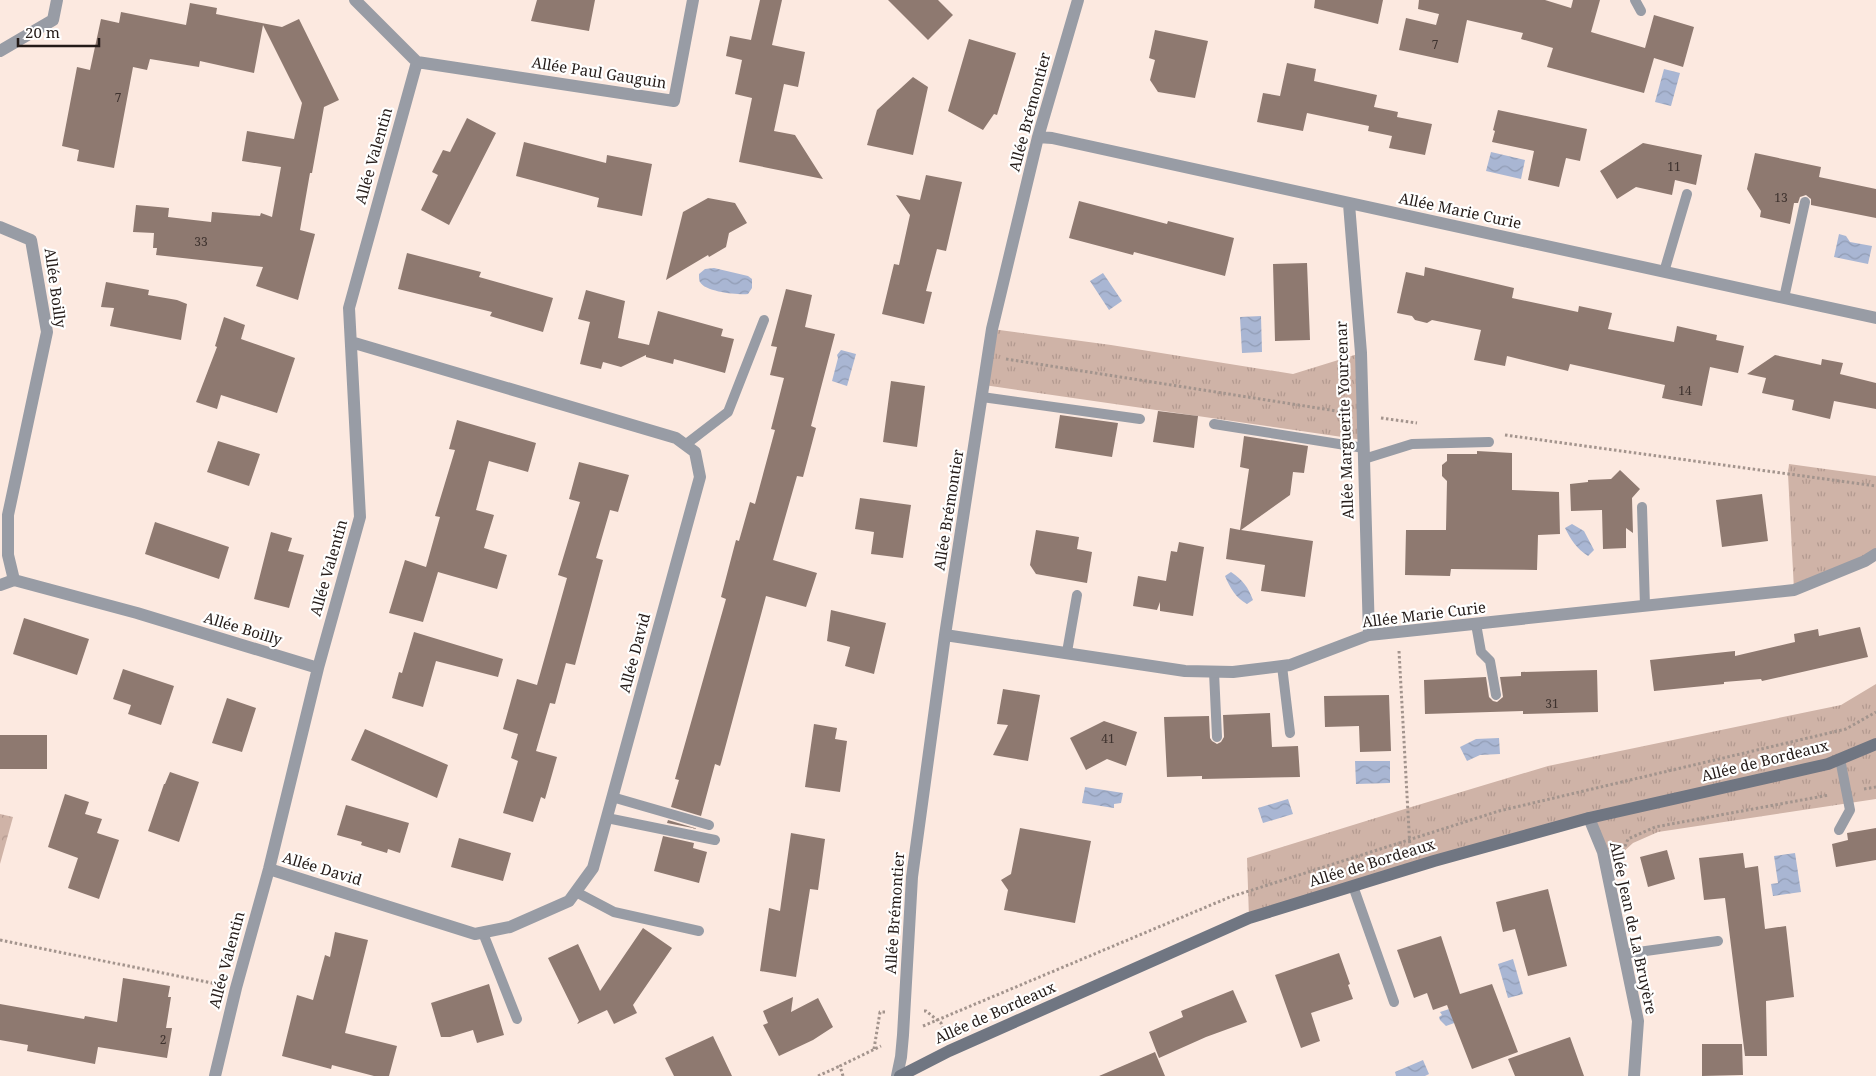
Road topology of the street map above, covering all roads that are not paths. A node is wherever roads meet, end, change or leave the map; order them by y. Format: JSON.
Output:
{"nodes":[{"id":1,"x":57,"y":0,"type":"edge"},
{"id":2,"x":355,"y":0,"type":"edge"},
{"id":3,"x":693,"y":0,"type":"edge"},
{"id":4,"x":1078,"y":0,"type":"edge"},
{"id":5,"x":1635,"y":0,"type":"edge"},
{"id":6,"x":1641,"y":11,"type":"dead end"},
{"id":7,"x":0,"y":51,"type":"edge"},
{"id":8,"x":417,"y":62,"type":"junction"},
{"id":9,"x":1038,"y":137,"type":"junction"},
{"id":10,"x":1686,"y":194,"type":"dead end"},
{"id":11,"x":1805,"y":202,"type":"dead end"},
{"id":12,"x":1349,"y":204,"type":"junction"},
{"id":13,"x":0,"y":226,"type":"edge"},
{"id":14,"x":1664,"y":272,"type":"junction"},
{"id":15,"x":1784,"y":298,"type":"junction"},
{"id":16,"x":1876,"y":318,"type":"edge"},
{"id":17,"x":764,"y":320,"type":"dead end"},
{"id":18,"x":351,"y":342,"type":"junction"},
{"id":19,"x":982,"y":397,"type":"junction"},
{"id":20,"x":1140,"y":419,"type":"dead end"},
{"id":21,"x":1214,"y":424,"type":"dead end"},
{"id":22,"x":1489,"y":442,"type":"dead end"},
{"id":23,"x":685,"y":445,"type":"junction"},
{"id":24,"x":1364,"y":454,"type":"junction"},
{"id":25,"x":1642,"y":507,"type":"dead end"},
{"id":26,"x":1876,"y":554,"type":"edge"},
{"id":27,"x":14,"y":580,"type":"junction"},
{"id":28,"x":0,"y":585,"type":"edge"},
{"id":29,"x":1077,"y":595,"type":"dead end"},
{"id":30,"x":1644,"y":606,"type":"junction"},
{"id":31,"x":1476,"y":624,"type":"junction"},
{"id":32,"x":946,"y":635,"type":"junction"},
{"id":33,"x":1369,"y":635,"type":"junction"},
{"id":34,"x":1067,"y":652,"type":"junction"},
{"id":35,"x":1282,"y":666,"type":"junction"},
{"id":36,"x":318,"y":668,"type":"junction"},
{"id":37,"x":1214,"y":672,"type":"junction"},
{"id":38,"x":1496,"y":695,"type":"dead end"},
{"id":39,"x":1290,"y":733,"type":"dead end"},
{"id":40,"x":1216,"y":737,"type":"dead end"},
{"id":41,"x":1876,"y":744,"type":"edge"},
{"id":42,"x":1840,"y":759,"type":"junction"},
{"id":43,"x":612,"y":797,"type":"junction"},
{"id":44,"x":606,"y":818,"type":"junction"},
{"id":45,"x":1589,"y":818,"type":"junction"},
{"id":46,"x":709,"y":825,"type":"dead end"},
{"id":47,"x":1839,"y":830,"type":"dead end"},
{"id":48,"x":715,"y":840,"type":"dead end"},
{"id":49,"x":269,"y":869,"type":"junction"},
{"id":50,"x":1353,"y":886,"type":"junction"},
{"id":51,"x":576,"y":892,"type":"junction"},
{"id":52,"x":699,"y":932,"type":"dead end"},
{"id":53,"x":483,"y":933,"type":"junction"},
{"id":54,"x":1718,"y":941,"type":"dead end"},
{"id":55,"x":1624,"y":954,"type":"junction"},
{"id":56,"x":1394,"y":1002,"type":"dead end"},
{"id":57,"x":518,"y":1019,"type":"dead end"},
{"id":58,"x":215,"y":1076,"type":"edge"},
{"id":59,"x":898,"y":1076,"type":"edge"},
{"id":60,"x":1634,"y":1076,"type":"edge"}],
"edges":[{"from":1,"to":7,"type":"street"},
{"from":2,"to":8,"type":"street"},
{"from":3,"to":8,"type":"street","name":"Allée Paul Gauguin"},
{"from":4,"to":9,"type":"street","name":"Allée Brémontier"},
{"from":5,"to":6,"type":"lane"},
{"from":8,"to":18,"type":"street","name":"Allée Valentin"},
{"from":9,"to":12,"type":"street","name":"Allée Marie Curie"},
{"from":9,"to":19,"type":"street","name":"Allée Brémontier"},
{"from":10,"to":14,"type":"lane"},
{"from":11,"to":15,"type":"lane"},
{"from":12,"to":14,"type":"street","name":"Allée Marie Curie"},
{"from":12,"to":24,"type":"street","name":"Allée Marguerite Yourcenar"},
{"from":13,"to":27,"type":"street","name":"Allée Boilly"},
{"from":14,"to":15,"type":"street","name":"Allée Marie Curie"},
{"from":15,"to":16,"type":"street","name":"Allée Marie Curie"},
{"from":17,"to":23,"type":"lane"},
{"from":18,"to":23,"type":"street"},
{"from":18,"to":36,"type":"street","name":"Allée Valentin"},
{"from":19,"to":20,"type":"lane"},
{"from":19,"to":32,"type":"street","name":"Allée Brémontier"},
{"from":21,"to":24,"type":"lane"},
{"from":22,"to":24,"type":"lane"},
{"from":23,"to":43,"type":"street","name":"Allée David"},
{"from":24,"to":33,"type":"street","name":"Allée Marguerite Yourcenar"},
{"from":25,"to":30,"type":"lane"},
{"from":26,"to":30,"type":"street","name":"Allée Marie Curie"},
{"from":27,"to":28,"type":"street"},
{"from":27,"to":36,"type":"street","name":"Allée Boilly"},
{"from":29,"to":34,"type":"lane"},
{"from":30,"to":31,"type":"street","name":"Allée Marie Curie"},
{"from":31,"to":33,"type":"street","name":"Allée Marie Curie"},
{"from":31,"to":38,"type":"lane"},
{"from":32,"to":34,"type":"street","name":"Allée Marie Curie"},
{"from":32,"to":59,"type":"street","name":"Allée Brémontier"},
{"from":33,"to":35,"type":"street","name":"Allée Marie Curie"},
{"from":34,"to":37,"type":"street","name":"Allée Marie Curie"},
{"from":35,"to":37,"type":"street","name":"Allée Marie Curie"},
{"from":35,"to":39,"type":"lane"},
{"from":36,"to":49,"type":"street","name":"Allée Valentin"},
{"from":37,"to":40,"type":"lane"},
{"from":41,"to":42,"type":"main road","name":"Allée de Bordeaux"},
{"from":42,"to":45,"type":"main road","name":"Allée de Bordeaux"},
{"from":42,"to":47,"type":"lane"},
{"from":43,"to":44,"type":"street","name":"Allée David"},
{"from":43,"to":46,"type":"lane"},
{"from":44,"to":48,"type":"lane"},
{"from":44,"to":51,"type":"street","name":"Allée David"},
{"from":45,"to":50,"type":"main road","name":"Allée de Bordeaux"},
{"from":45,"to":55,"type":"street","name":"Allée Jean de La Bruyère"},
{"from":49,"to":53,"type":"street","name":"Allée David"},
{"from":49,"to":58,"type":"street","name":"Allée Valentin"},
{"from":50,"to":56,"type":"lane"},
{"from":50,"to":59,"type":"main road","name":"Allée de Bordeaux"},
{"from":51,"to":52,"type":"lane"},
{"from":51,"to":53,"type":"street","name":"Allée David"},
{"from":53,"to":57,"type":"lane"},
{"from":54,"to":55,"type":"lane"},
{"from":55,"to":60,"type":"street","name":"Allée Jean de La Bruyère"}]}
